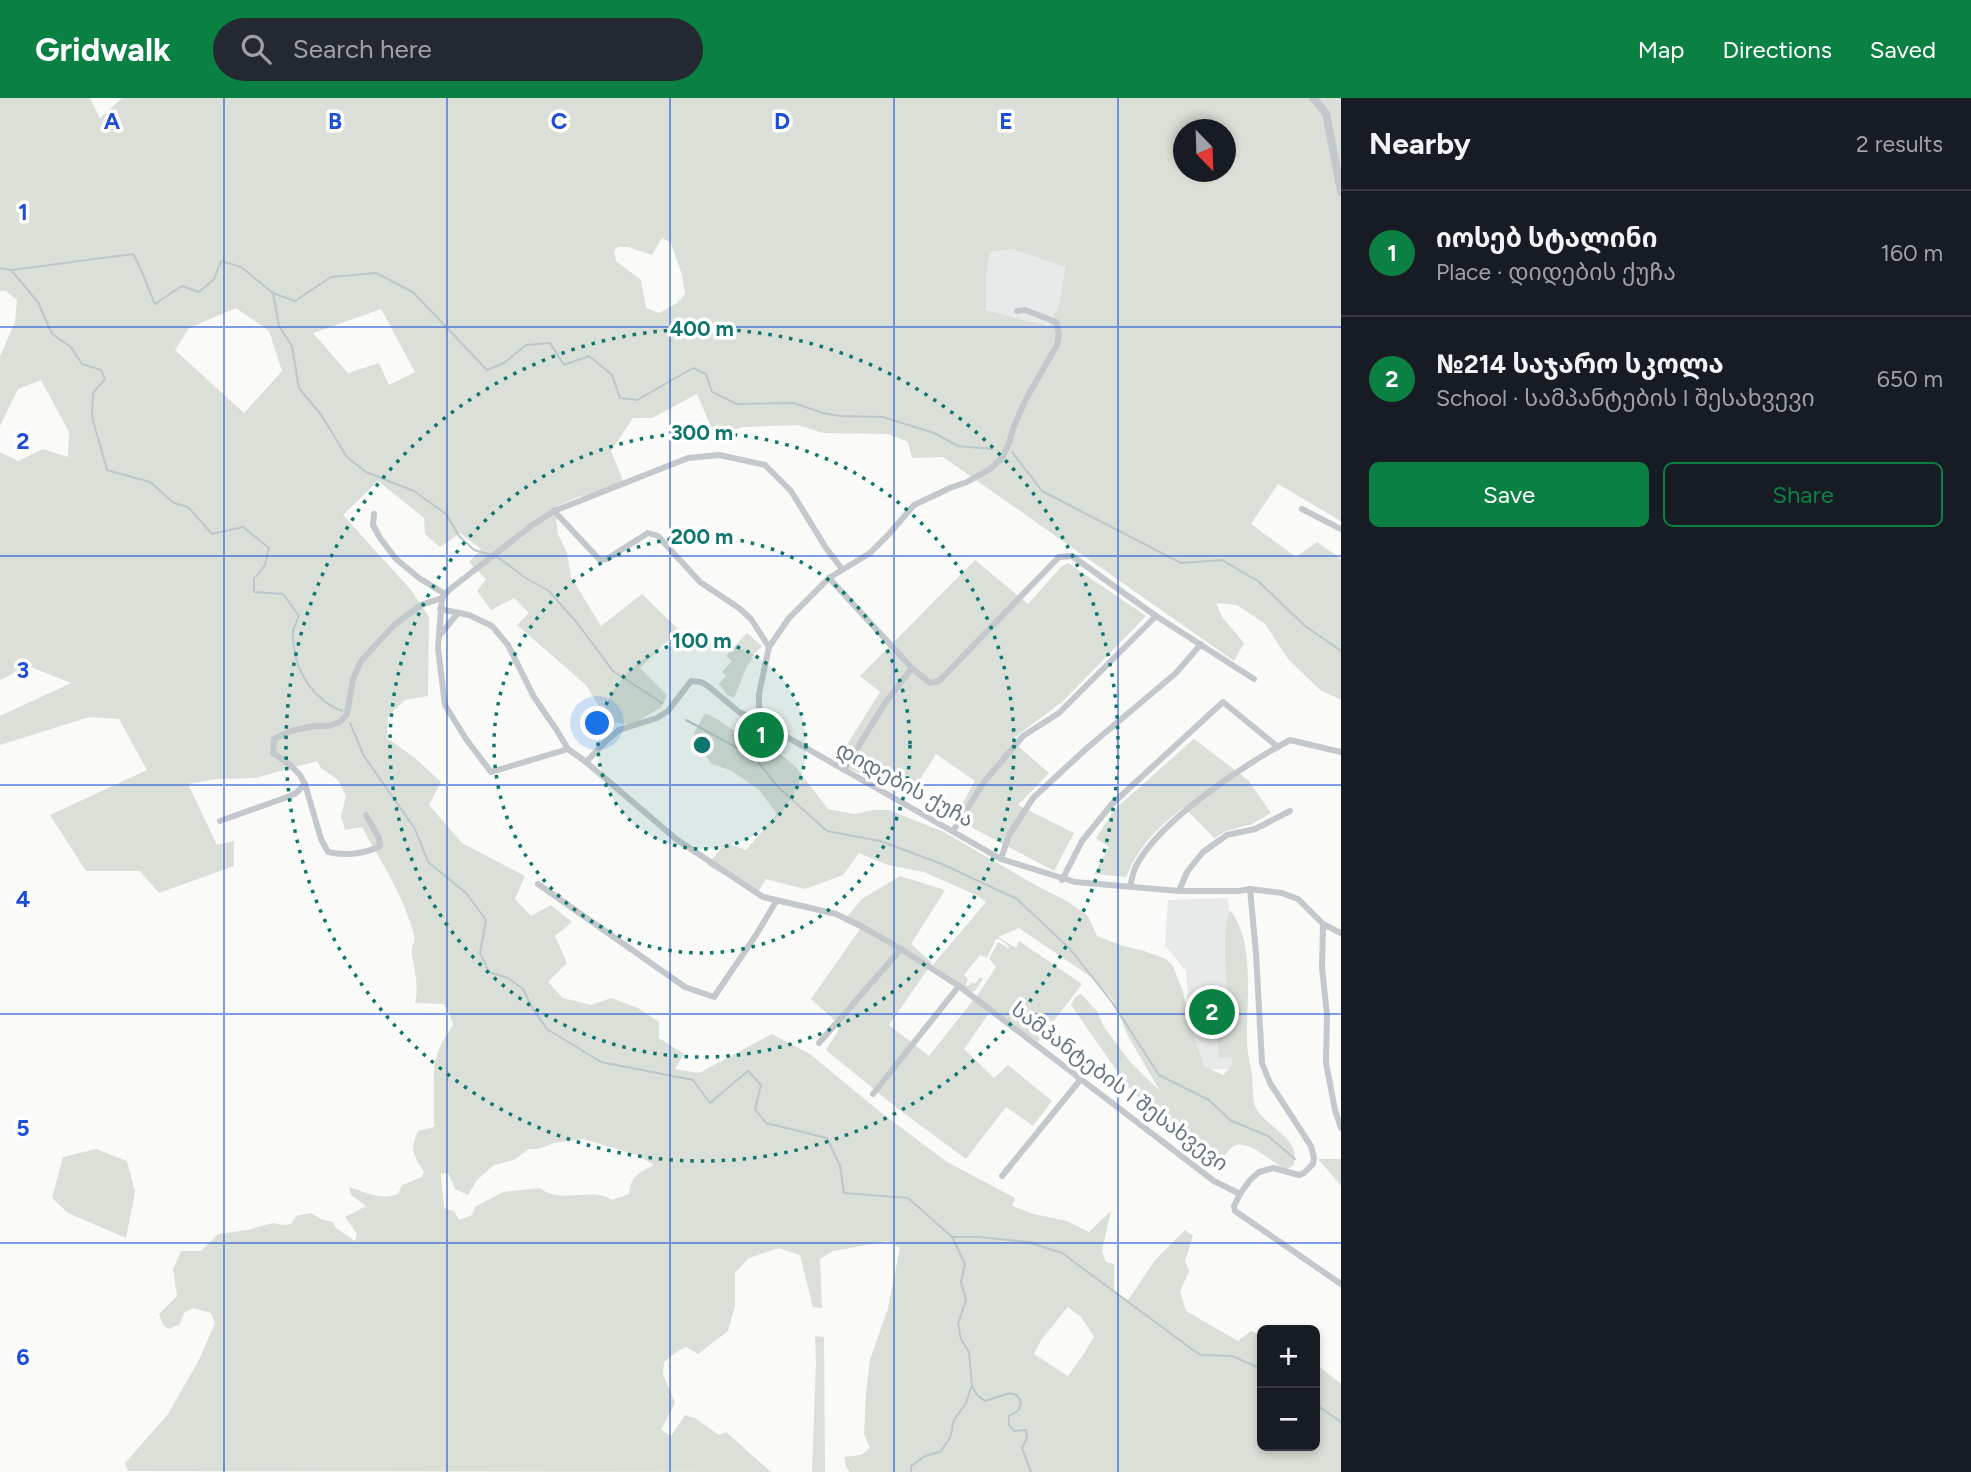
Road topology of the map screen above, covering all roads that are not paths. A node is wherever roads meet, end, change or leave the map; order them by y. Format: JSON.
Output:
{"nodes":[{"id":1,"x":1314,"y":98,"type":"edge"},
{"id":2,"x":1341,"y":192,"type":"edge"},
{"id":3,"x":1017,"y":312,"type":"dead end"},
{"id":4,"x":1302,"y":509,"type":"dead end"},
{"id":5,"x":554,"y":511,"type":"junction"},
{"id":6,"x":374,"y":514,"type":"dead end"},
{"id":7,"x":1341,"y":529,"type":"edge"},
{"id":8,"x":842,"y":569,"type":"junction"},
{"id":9,"x":829,"y":578,"type":"junction"},
{"id":10,"x":444,"y":596,"type":"junction"},
{"id":11,"x":440,"y":609,"type":"junction"},
{"id":12,"x":458,"y":613,"type":"junction"},
{"id":13,"x":1156,"y":616,"type":"junction"},
{"id":14,"x":439,"y":636,"type":"junction"},
{"id":15,"x":1202,"y":644,"type":"junction"},
{"id":16,"x":769,"y":647,"type":"junction"},
{"id":17,"x":912,"y":668,"type":"junction"},
{"id":18,"x":1254,"y":679,"type":"dead end"},
{"id":19,"x":764,"y":724,"type":"junction"},
{"id":20,"x":1278,"y":747,"type":"junction"},
{"id":21,"x":568,"y":749,"type":"junction"},
{"id":22,"x":1341,"y":752,"type":"edge"},
{"id":23,"x":586,"y":762,"type":"junction"},
{"id":24,"x":844,"y":770,"type":"junction"},
{"id":25,"x":305,"y":783,"type":"junction"},
{"id":26,"x":1290,"y":811,"type":"dead end"},
{"id":27,"x":366,"y":815,"type":"dead end"},
{"id":28,"x":220,"y":821,"type":"dead end"},
{"id":29,"x":953,"y":831,"type":"junction"},
{"id":30,"x":1001,"y":859,"type":"junction"},
{"id":31,"x":1062,"y":880,"type":"junction"},
{"id":32,"x":538,"y":884,"type":"dead end"},
{"id":33,"x":1130,"y":886,"type":"junction"},
{"id":34,"x":1250,"y":889,"type":"junction"},
{"id":35,"x":1179,"y":891,"type":"junction"},
{"id":36,"x":777,"y":900,"type":"junction"},
{"id":37,"x":1323,"y":924,"type":"junction"},
{"id":38,"x":1341,"y":933,"type":"edge"},
{"id":39,"x":901,"y":949,"type":"junction"},
{"id":40,"x":959,"y":986,"type":"junction"},
{"id":41,"x":819,"y":1043,"type":"dead end"},
{"id":42,"x":1081,"y":1079,"type":"junction"},
{"id":43,"x":873,"y":1094,"type":"dead end"},
{"id":44,"x":1341,"y":1128,"type":"edge"},
{"id":45,"x":1002,"y":1176,"type":"dead end"},
{"id":46,"x":1240,"y":1194,"type":"junction"},
{"id":47,"x":1341,"y":1284,"type":"edge"}],
"edges":[{"from":1,"to":2,"type":"street"},
{"from":3,"to":8,"type":"street"},
{"from":4,"to":7,"type":"street"},
{"from":5,"to":8,"type":"street"},
{"from":5,"to":10,"type":"street"},
{"from":5,"to":16,"type":"street"},
{"from":6,"to":10,"type":"street"},
{"from":8,"to":9,"type":"street"},
{"from":9,"to":16,"type":"street"},
{"from":9,"to":17,"type":"street"},
{"from":10,"to":11,"type":"street"},
{"from":10,"to":25,"type":"street"},
{"from":11,"to":12,"type":"street"},
{"from":11,"to":14,"type":"street"},
{"from":12,"to":14,"type":"street"},
{"from":12,"to":21,"type":"street"},
{"from":13,"to":15,"type":"street"},
{"from":13,"to":17,"type":"street"},
{"from":13,"to":29,"type":"street"},
{"from":14,"to":21,"type":"street"},
{"from":15,"to":18,"type":"street"},
{"from":15,"to":30,"type":"street"},
{"from":16,"to":19,"type":"street"},
{"from":17,"to":24,"type":"street"},
{"from":19,"to":23,"type":"street","name":"დიდების ქუჩა"},
{"from":19,"to":24,"type":"street","name":"დიდების ქუჩა"},
{"from":20,"to":22,"type":"street"},
{"from":20,"to":31,"type":"street"},
{"from":20,"to":33,"type":"street"},
{"from":21,"to":23,"type":"street"},
{"from":23,"to":36,"type":"street","name":"სამპანტების I შესახვევი"},
{"from":24,"to":29,"type":"street","name":"დიდების ქუჩა"},
{"from":25,"to":27,"type":"street"},
{"from":25,"to":28,"type":"street"},
{"from":26,"to":35,"type":"street"},
{"from":29,"to":30,"type":"street","name":"დიდების ქუჩა"},
{"from":30,"to":31,"type":"street","name":"დიდების ქუჩა"},
{"from":31,"to":33,"type":"street","name":"დიდების ქუჩა"},
{"from":32,"to":36,"type":"street"},
{"from":33,"to":35,"type":"street","name":"დიდების ქუჩა"},
{"from":34,"to":35,"type":"street","name":"დიდების ქუჩა"},
{"from":34,"to":37,"type":"street","name":"დიდების ქუჩა"},
{"from":34,"to":46,"type":"street","name":"სამპანტების I შესახვევი"},
{"from":36,"to":39,"type":"street","name":"სამპანტების I შესახვევი"},
{"from":37,"to":38,"type":"street","name":"დიდების ქუჩა"},
{"from":37,"to":44,"type":"street"},
{"from":39,"to":40,"type":"street","name":"სამპანტების I შესახვევი"},
{"from":39,"to":41,"type":"street"},
{"from":40,"to":42,"type":"street","name":"სამპანტების I შესახვევი"},
{"from":40,"to":43,"type":"street"},
{"from":42,"to":45,"type":"street"},
{"from":42,"to":46,"type":"street","name":"სამპანტების I შესახვევი"},
{"from":46,"to":47,"type":"street"}]}
